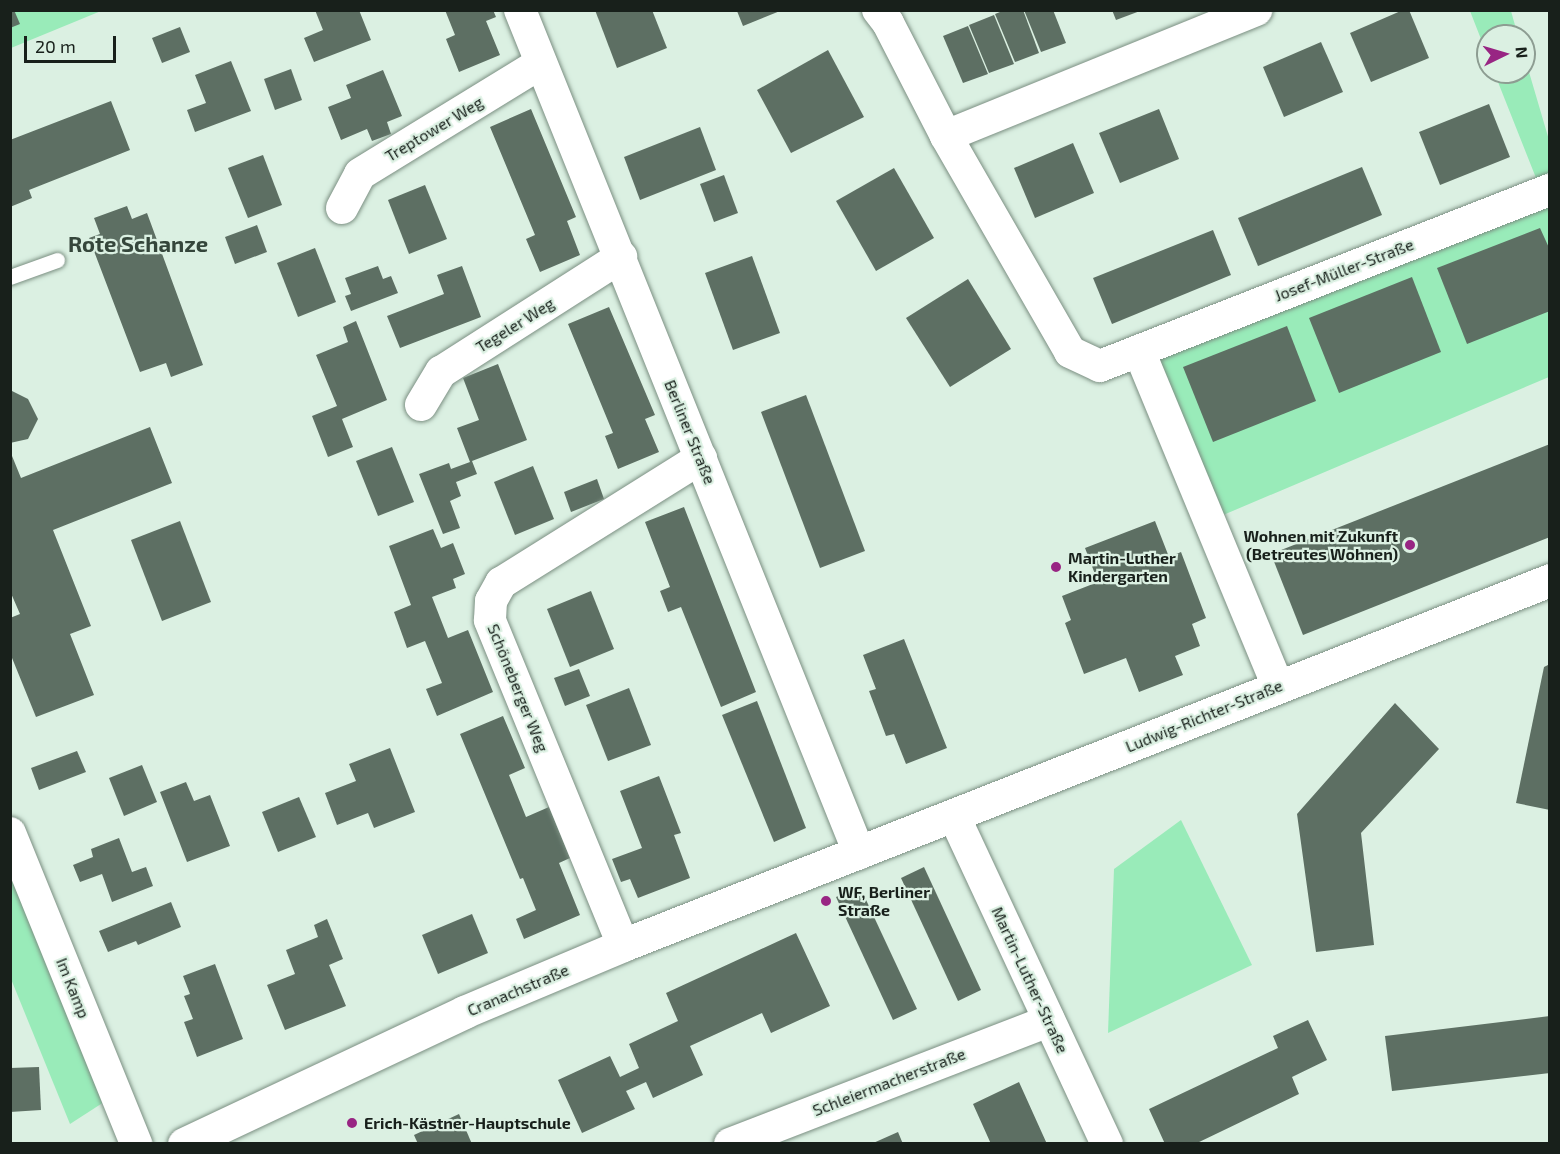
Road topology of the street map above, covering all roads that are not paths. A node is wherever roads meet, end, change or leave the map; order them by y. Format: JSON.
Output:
{"nodes":[{"id":1,"x":520,"y":10,"type":"edge"},
{"id":2,"x":878,"y":10,"type":"edge"},
{"id":3,"x":1250,"y":12,"type":"edge"},
{"id":4,"x":541,"y":63,"type":"junction"},
{"id":5,"x":946,"y":136,"type":"junction"},
{"id":6,"x":1550,"y":190,"type":"edge"},
{"id":7,"x":342,"y":208,"type":"dead end"},
{"id":8,"x":621,"y":257,"type":"junction"},
{"id":9,"x":57,"y":260,"type":"dead end"},
{"id":10,"x":10,"y":277,"type":"edge"},
{"id":11,"x":1139,"y":351,"type":"junction"},
{"id":12,"x":421,"y":405,"type":"dead end"},
{"id":13,"x":701,"y":458,"type":"junction"},
{"id":14,"x":1550,"y":580,"type":"edge"},
{"id":15,"x":1278,"y":686,"type":"junction"},
{"id":16,"x":954,"y":816,"type":"junction"},
{"id":17,"x":10,"y":833,"type":"edge"},
{"id":18,"x":859,"y":854,"type":"junction"},
{"id":19,"x":623,"y":945,"type":"junction"},
{"id":20,"x":1049,"y":1021,"type":"junction"},
{"id":21,"x":136,"y":1143,"type":"edge"},
{"id":22,"x":184,"y":1143,"type":"edge"},
{"id":23,"x":730,"y":1143,"type":"edge"},
{"id":24,"x":1107,"y":1143,"type":"edge"}],
"edges":[{"from":1,"to":4,"type":"street","name":"Berliner Straße"},
{"from":2,"to":5,"type":"street","name":"Josef-Müller-Straße"},
{"from":3,"to":5,"type":"street"},
{"from":4,"to":7,"type":"street","name":"Treptower Weg"},
{"from":4,"to":8,"type":"street","name":"Berliner Straße"},
{"from":5,"to":11,"type":"street","name":"Josef-Müller-Straße"},
{"from":6,"to":11,"type":"street","name":"Josef-Müller-Straße"},
{"from":8,"to":12,"type":"street","name":"Tegeler Weg"},
{"from":8,"to":13,"type":"street","name":"Berliner Straße"},
{"from":9,"to":10,"type":"lane"},
{"from":11,"to":15,"type":"street"},
{"from":13,"to":18,"type":"street","name":"Berliner Straße"},
{"from":13,"to":19,"type":"street","name":"Schöneberger Weg"},
{"from":14,"to":15,"type":"street","name":"Ludwig-Richter-Straße"},
{"from":15,"to":16,"type":"street","name":"Ludwig-Richter-Straße"},
{"from":16,"to":18,"type":"street","name":"Ludwig-Richter-Straße"},
{"from":16,"to":20,"type":"street","name":"Martin-Luther-Straße"},
{"from":17,"to":21,"type":"street","name":"Im Kamp"},
{"from":18,"to":19,"type":"street","name":"Cranachstraße"},
{"from":19,"to":22,"type":"street","name":"Cranachstraße"},
{"from":20,"to":23,"type":"street","name":"Schleiermacherstraße"},
{"from":20,"to":24,"type":"street","name":"Martin-Luther-Straße"}]}
